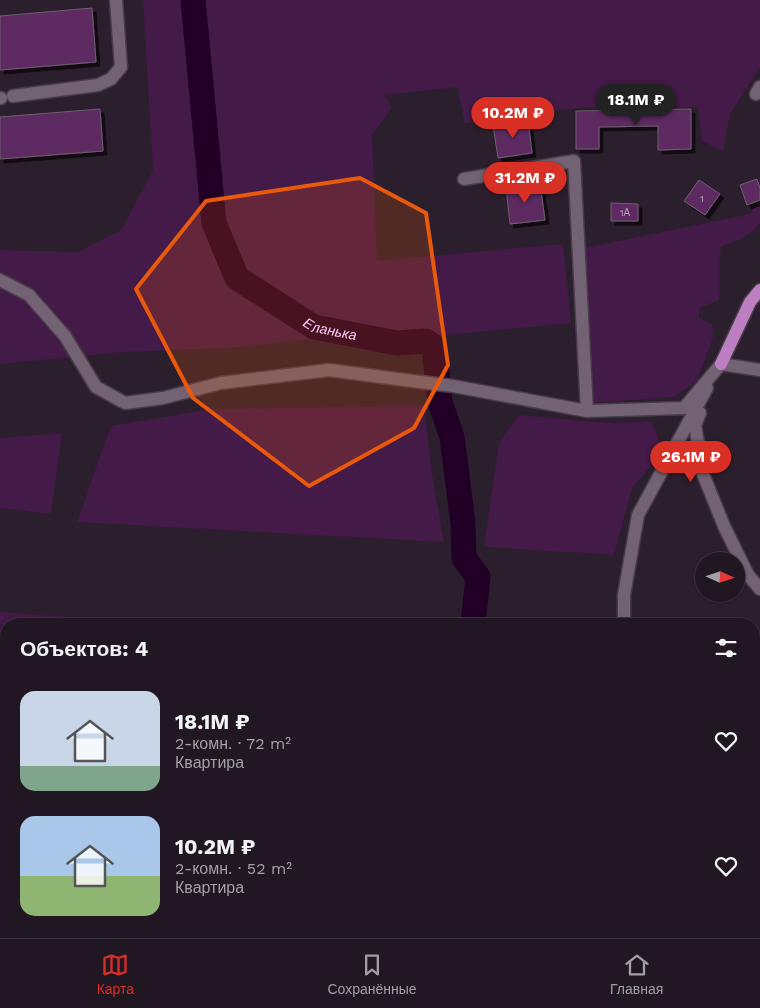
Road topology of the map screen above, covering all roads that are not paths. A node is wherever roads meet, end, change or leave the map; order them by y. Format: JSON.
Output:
{"nodes":[{"id":1,"x":116,"y":0,"type":"edge"},
{"id":2,"x":5,"y":97,"type":"edge"},
{"id":3,"x":464,"y":179,"type":"dead end"},
{"id":4,"x":0,"y":280,"type":"edge"},
{"id":5,"x":760,"y":290,"type":"edge"},
{"id":6,"x":721,"y":364,"type":"junction"},
{"id":7,"x":760,"y":370,"type":"edge"},
{"id":8,"x":587,"y":411,"type":"junction"},
{"id":9,"x":760,"y":589,"type":"edge"},
{"id":10,"x":624,"y":618,"type":"edge"}],
"edges":[{"from":1,"to":2,"type":"street"},
{"from":3,"to":8,"type":"street"},
{"from":4,"to":8,"type":"street"},
{"from":5,"to":6,"type":"main road"},
{"from":6,"to":7,"type":"street"},
{"from":6,"to":8,"type":"street"},
{"from":6,"to":9,"type":"street"},
{"from":6,"to":10,"type":"street"}]}
